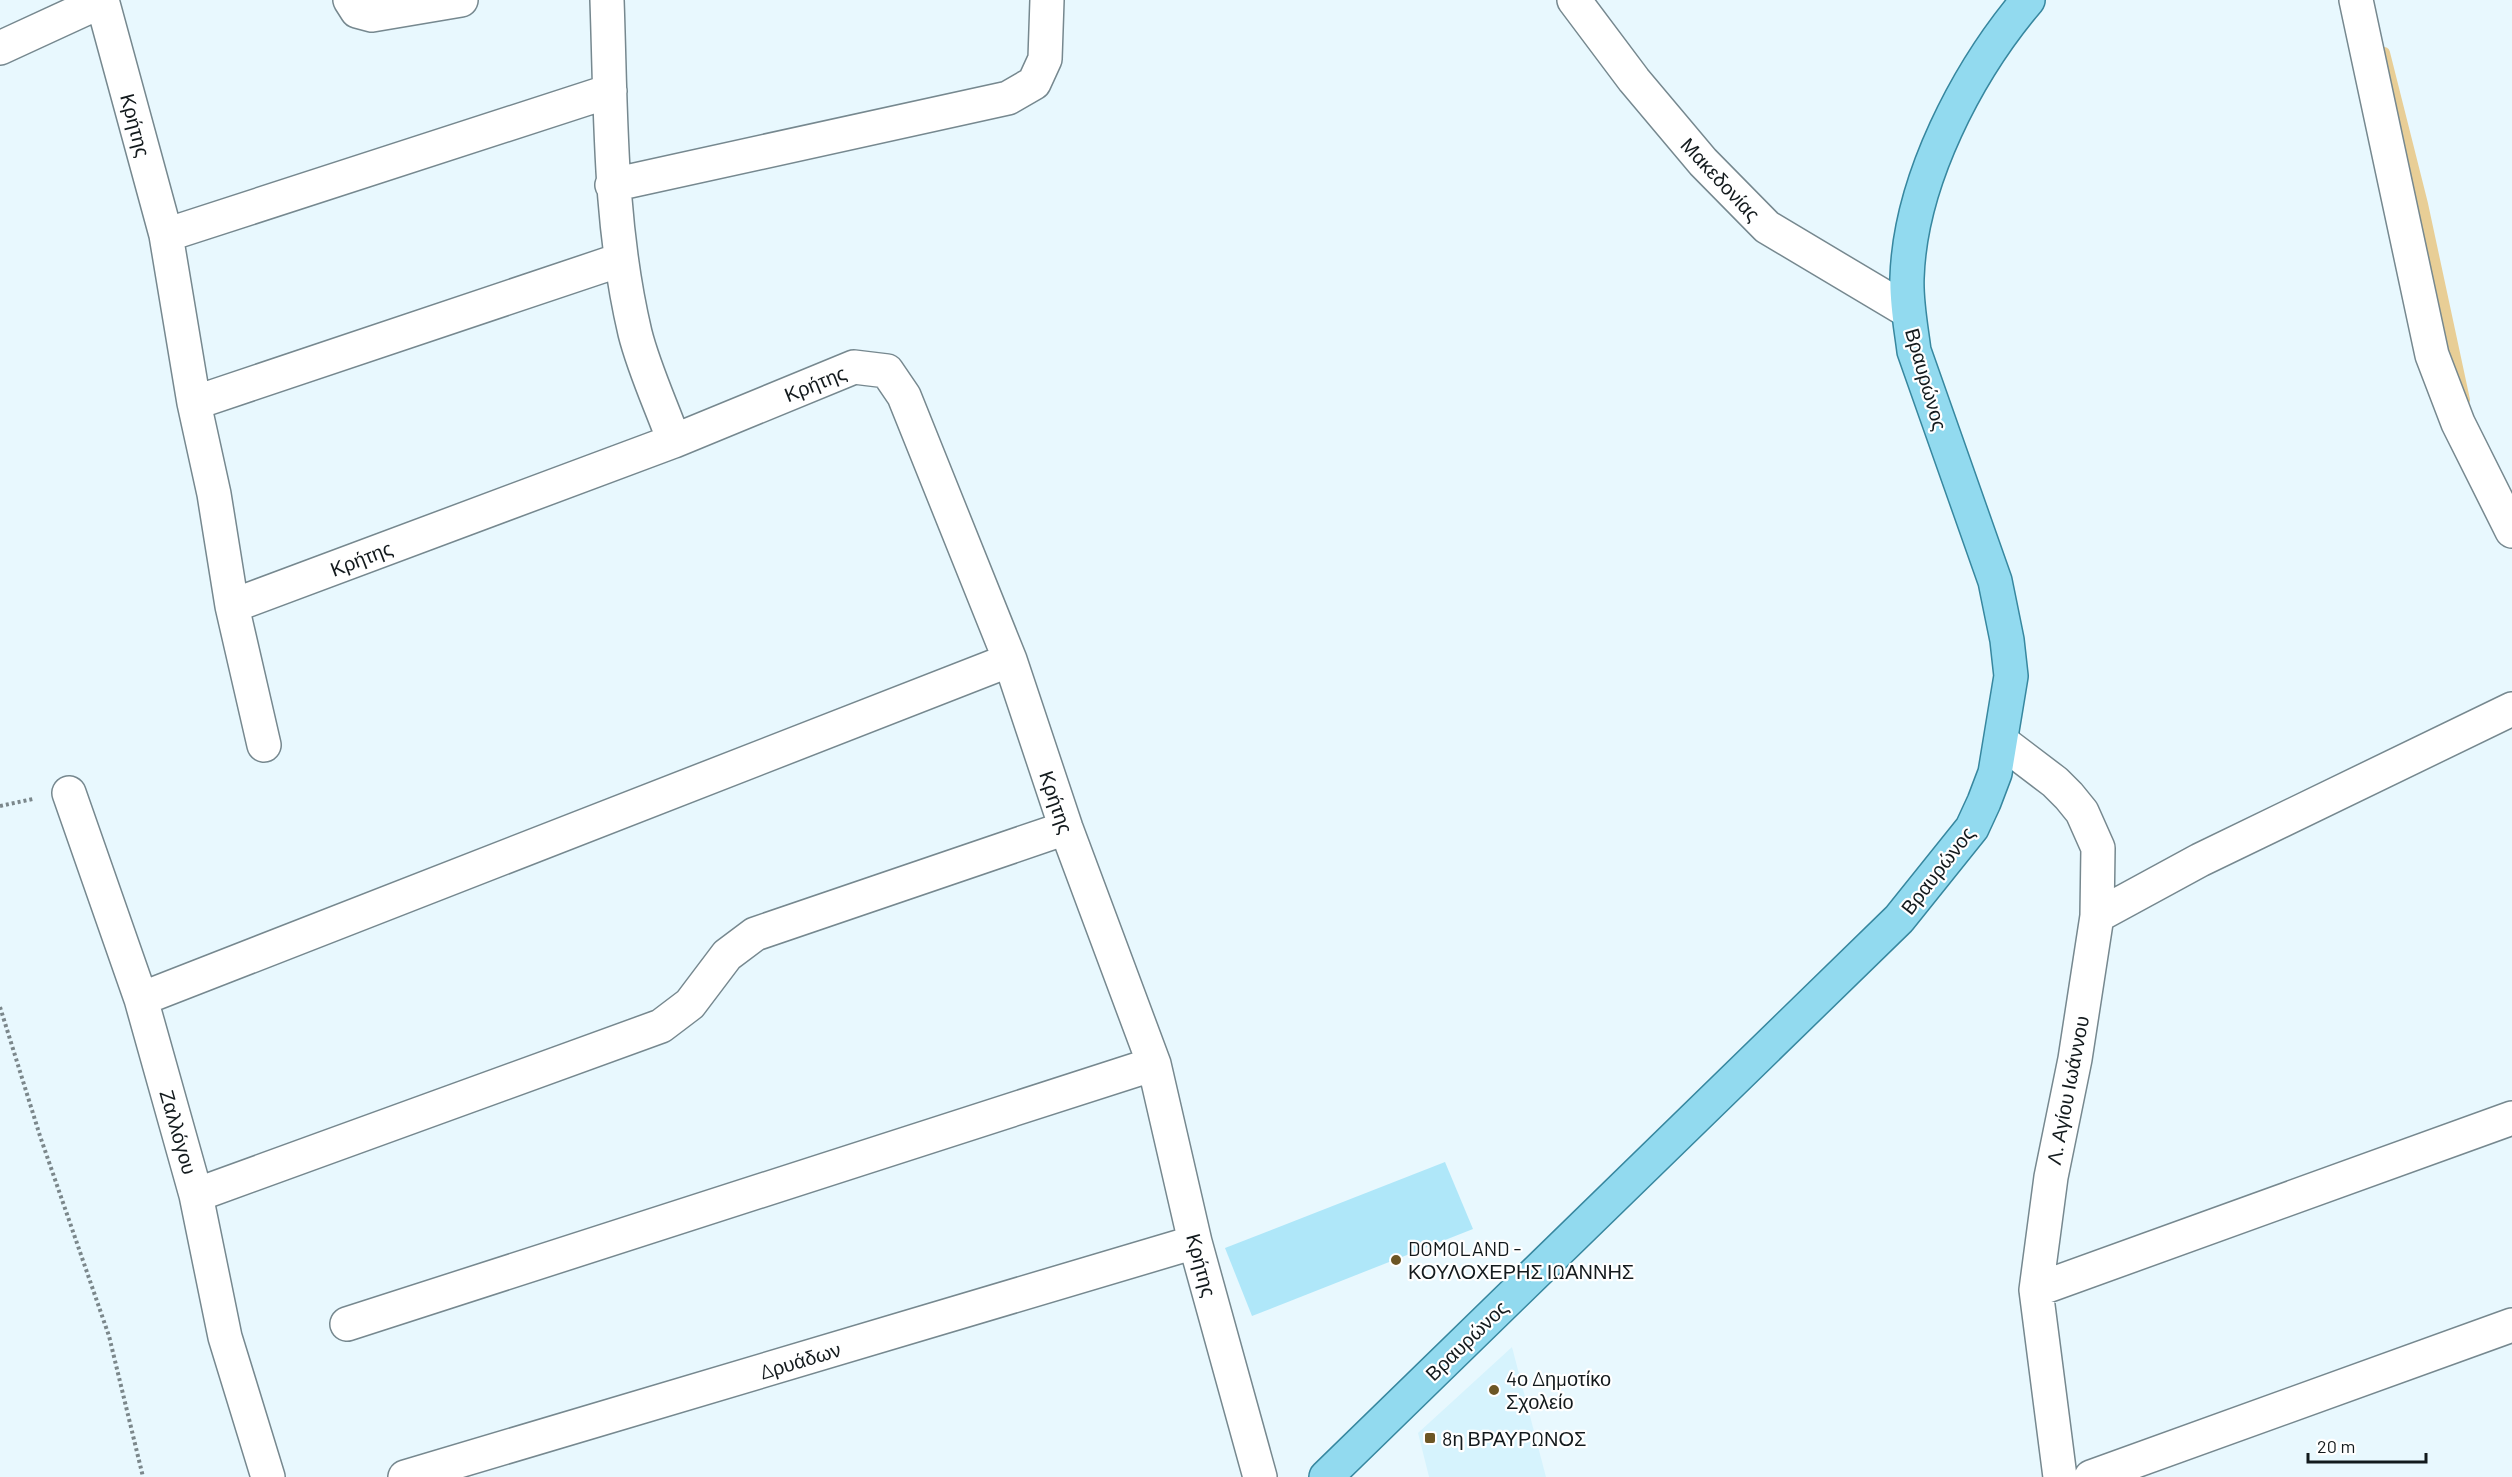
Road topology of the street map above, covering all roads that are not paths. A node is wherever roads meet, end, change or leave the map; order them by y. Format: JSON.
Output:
{"nodes":[{"id":1,"x":350,"y":0,"type":"edge"},
{"id":2,"x":461,"y":0,"type":"edge"},
{"id":3,"x":607,"y":0,"type":"edge"},
{"id":4,"x":1047,"y":0,"type":"edge"},
{"id":5,"x":1574,"y":0,"type":"edge"},
{"id":6,"x":2028,"y":0,"type":"edge"},
{"id":7,"x":2356,"y":0,"type":"edge"},
{"id":8,"x":102,"y":1,"type":"edge"},
{"id":9,"x":0,"y":48,"type":"edge"},
{"id":10,"x":610,"y":91,"type":"junction"},
{"id":11,"x":612,"y":185,"type":"junction"},
{"id":12,"x":166,"y":235,"type":"junction"},
{"id":13,"x":620,"y":260,"type":"junction"},
{"id":14,"x":1908,"y":311,"type":"junction"},
{"id":15,"x":194,"y":404,"type":"junction"},
{"id":16,"x":674,"y":441,"type":"junction"},
{"id":17,"x":2512,"y":531,"type":"edge"},
{"id":18,"x":232,"y":606,"type":"junction"},
{"id":19,"x":1010,"y":660,"type":"junction"},
{"id":20,"x":2512,"y":709,"type":"edge"},
{"id":21,"x":2001,"y":741,"type":"junction"},
{"id":22,"x":264,"y":745,"type":"dead end"},
{"id":23,"x":69,"y":793,"type":"dead end"},
{"id":24,"x":1066,"y":828,"type":"junction"},
{"id":25,"x":2097,"y":916,"type":"junction"},
{"id":26,"x":141,"y":999,"type":"junction"},
{"id":27,"x":1154,"y":1064,"type":"junction"},
{"id":28,"x":2512,"y":1118,"type":"edge"},
{"id":29,"x":196,"y":1195,"type":"junction"},
{"id":30,"x":1195,"y":1242,"type":"junction"},
{"id":31,"x":2036,"y":1290,"type":"junction"},
{"id":32,"x":347,"y":1324,"type":"dead end"},
{"id":33,"x":2512,"y":1325,"type":"edge"},
{"id":34,"x":268,"y":1477,"type":"edge"},
{"id":35,"x":405,"y":1477,"type":"edge"},
{"id":36,"x":1260,"y":1477,"type":"edge"},
{"id":37,"x":1326,"y":1477,"type":"edge"},
{"id":38,"x":2060,"y":1477,"type":"edge"},
{"id":39,"x":2091,"y":1477,"type":"edge"}],
"edges":[{"from":1,"to":2,"type":"street"},
{"from":3,"to":10,"type":"street"},
{"from":4,"to":11,"type":"street"},
{"from":5,"to":14,"type":"street","name":"Μακεδονίας"},
{"from":6,"to":14,"type":"main road","name":"Βραυρώνος"},
{"from":7,"to":17,"type":"street"},
{"from":8,"to":9,"type":"street"},
{"from":8,"to":12,"type":"street","name":"Κρήτης"},
{"from":10,"to":11,"type":"street"},
{"from":10,"to":12,"type":"street"},
{"from":11,"to":13,"type":"street"},
{"from":12,"to":15,"type":"street","name":"Κρήτης"},
{"from":13,"to":15,"type":"street"},
{"from":13,"to":16,"type":"street"},
{"from":14,"to":21,"type":"main road","name":"Βραυρώνος"},
{"from":15,"to":18,"type":"street","name":"Κρήτης"},
{"from":16,"to":18,"type":"street","name":"Κρήτης"},
{"from":16,"to":19,"type":"street","name":"Κρήτης"},
{"from":18,"to":22,"type":"street"},
{"from":19,"to":24,"type":"street","name":"Κρήτης"},
{"from":19,"to":26,"type":"street"},
{"from":20,"to":25,"type":"street"},
{"from":21,"to":25,"type":"street","name":"Λ. Αγίου Ιωάννου"},
{"from":21,"to":37,"type":"main road","name":"Βραυρώνος"},
{"from":23,"to":26,"type":"street","name":"Ζαλλόγου"},
{"from":24,"to":27,"type":"street","name":"Κρήτης"},
{"from":24,"to":29,"type":"street"},
{"from":25,"to":31,"type":"street","name":"Λ. Αγίου Ιωάννου"},
{"from":26,"to":29,"type":"street","name":"Ζαλλόγου"},
{"from":27,"to":30,"type":"street","name":"Κρήτης"},
{"from":27,"to":32,"type":"street"},
{"from":28,"to":31,"type":"street"},
{"from":29,"to":34,"type":"street","name":"Ζαλλόγου"},
{"from":30,"to":35,"type":"street","name":"Δρυάδων"},
{"from":30,"to":36,"type":"street","name":"Κρήτης"},
{"from":31,"to":38,"type":"street","name":"Λ. Αγίου Ιωάννου"},
{"from":33,"to":39,"type":"street"}]}
